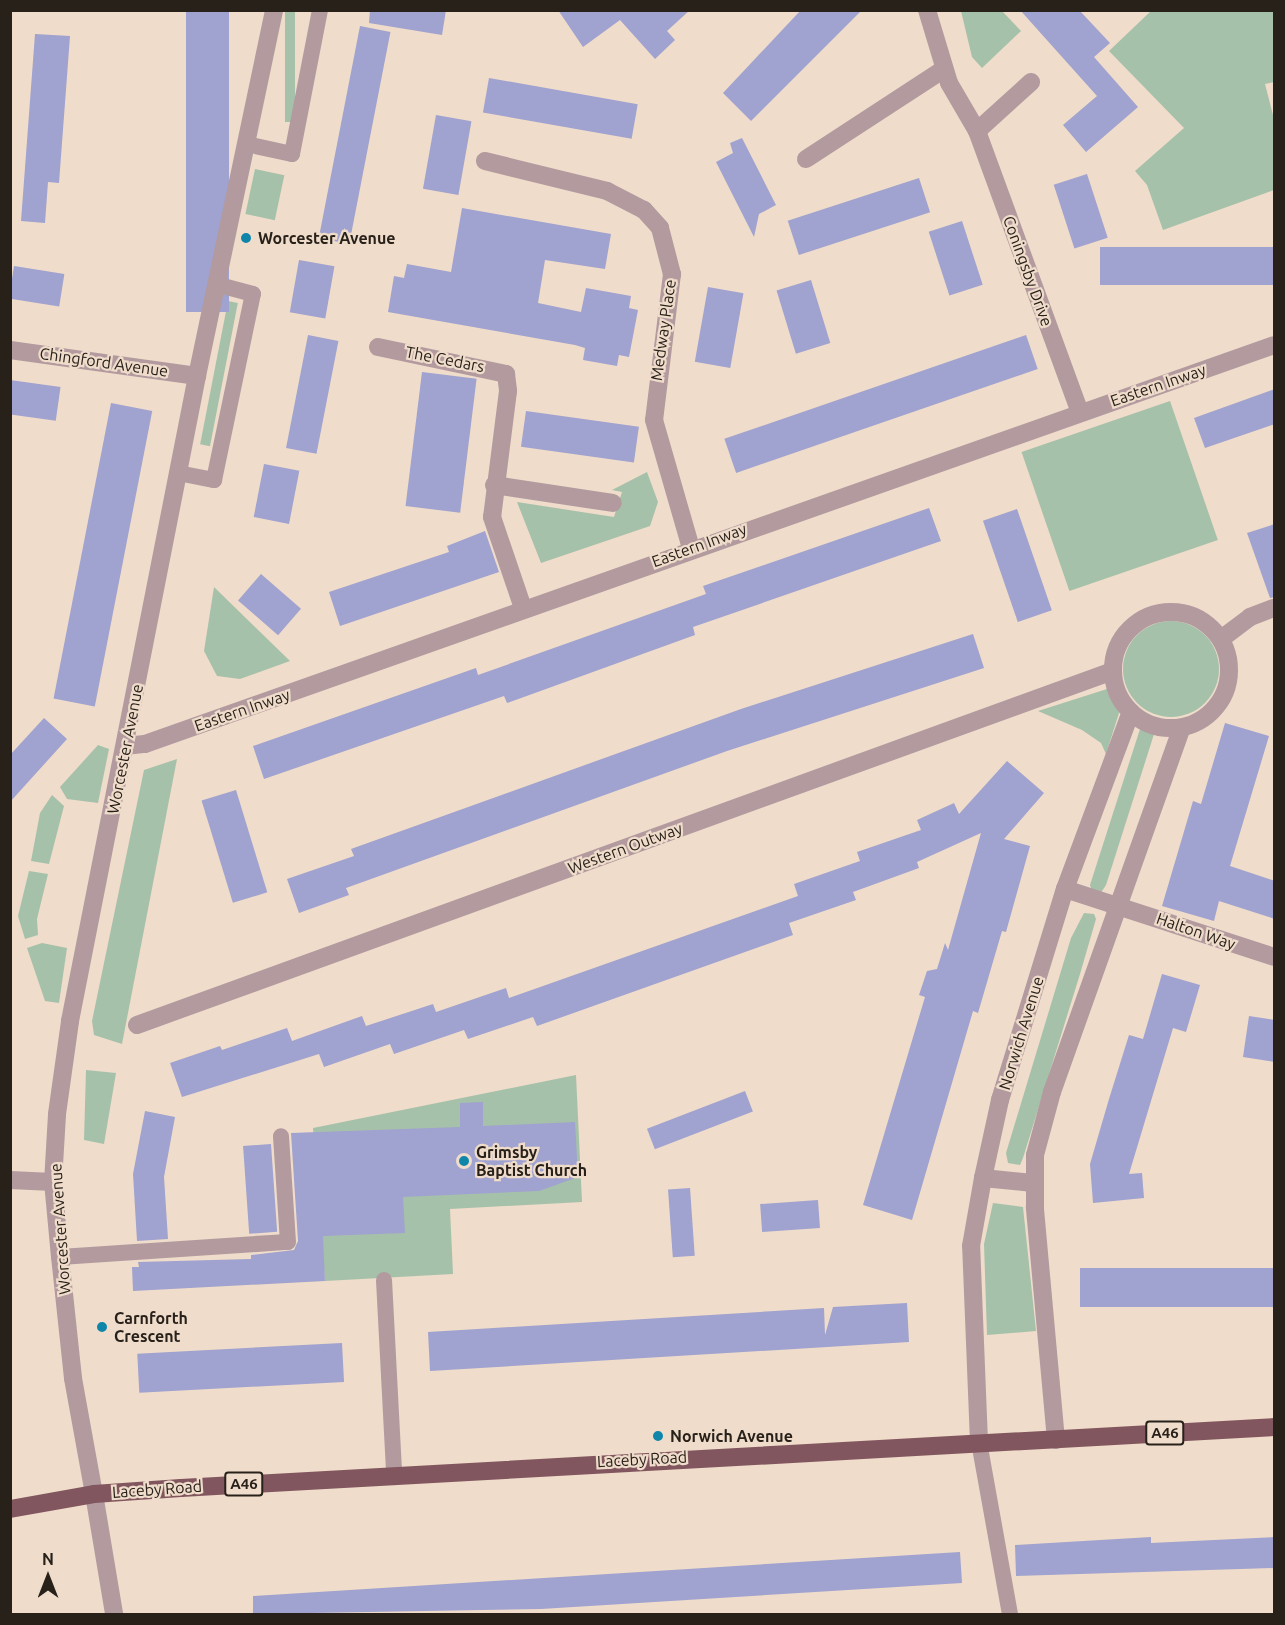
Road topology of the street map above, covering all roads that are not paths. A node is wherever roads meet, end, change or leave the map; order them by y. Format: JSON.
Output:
{"nodes":[{"id":1,"x":274,"y":10,"type":"edge"},
{"id":2,"x":320,"y":10,"type":"edge"},
{"id":3,"x":927,"y":10,"type":"edge"},
{"id":4,"x":944,"y":69,"type":"junction"},
{"id":5,"x":1031,"y":82,"type":"dead end"},
{"id":6,"x":977,"y":131,"type":"junction"},
{"id":7,"x":246,"y":144,"type":"junction"},
{"id":8,"x":806,"y":159,"type":"dead end"},
{"id":9,"x":485,"y":161,"type":"dead end"},
{"id":10,"x":216,"y":284,"type":"junction"},
{"id":11,"x":1275,"y":345,"type":"edge"},
{"id":12,"x":378,"y":347,"type":"dead end"},
{"id":13,"x":10,"y":350,"type":"edge"},
{"id":14,"x":197,"y":376,"type":"junction"},
{"id":15,"x":1080,"y":412,"type":"junction"},
{"id":16,"x":178,"y":473,"type":"junction"},
{"id":17,"x":494,"y":485,"type":"junction"},
{"id":18,"x":613,"y":503,"type":"dead end"},
{"id":19,"x":691,"y":548,"type":"junction"},
{"id":20,"x":523,"y":608,"type":"junction"},
{"id":21,"x":1275,"y":608,"type":"edge"},
{"id":22,"x":1221,"y":639,"type":"junction"},
{"id":23,"x":1113,"y":671,"type":"junction"},
{"id":24,"x":1131,"y":712,"type":"junction"},
{"id":25,"x":1182,"y":727,"type":"junction"},
{"id":26,"x":125,"y":746,"type":"junction"},
{"id":27,"x":1065,"y":889,"type":"junction"},
{"id":28,"x":1118,"y":904,"type":"junction"},
{"id":29,"x":1275,"y":957,"type":"edge"},
{"id":30,"x":137,"y":1025,"type":"dead end"},
{"id":31,"x":281,"y":1136,"type":"dead end"},
{"id":32,"x":983,"y":1178,"type":"junction"},
{"id":33,"x":10,"y":1180,"type":"edge"},
{"id":34,"x":53,"y":1182,"type":"junction"},
{"id":35,"x":1033,"y":1183,"type":"junction"},
{"id":36,"x":60,"y":1257,"type":"junction"},
{"id":37,"x":384,"y":1280,"type":"dead end"},
{"id":38,"x":1275,"y":1427,"type":"edge"},
{"id":39,"x":1056,"y":1440,"type":"junction"},
{"id":40,"x":979,"y":1442,"type":"junction"},
{"id":41,"x":394,"y":1474,"type":"junction"},
{"id":42,"x":94,"y":1494,"type":"junction"},
{"id":43,"x":10,"y":1509,"type":"edge"},
{"id":44,"x":114,"y":1614,"type":"edge"},
{"id":45,"x":1010,"y":1614,"type":"edge"}],
"edges":[{"from":1,"to":7,"type":"street","name":"Worcester Avenue"},
{"from":2,"to":7,"type":"lane"},
{"from":3,"to":4,"type":"street","name":"Coningsby Drive"},
{"from":4,"to":6,"type":"street","name":"Coningsby Drive"},
{"from":4,"to":8,"type":"street"},
{"from":5,"to":6,"type":"street"},
{"from":6,"to":15,"type":"street","name":"Coningsby Drive"},
{"from":7,"to":10,"type":"street","name":"Worcester Avenue"},
{"from":9,"to":19,"type":"street","name":"Medway Place"},
{"from":10,"to":14,"type":"street","name":"Worcester Avenue"},
{"from":10,"to":16,"type":"lane"},
{"from":11,"to":15,"type":"street","name":"Eastern Inway"},
{"from":12,"to":17,"type":"street","name":"The Cedars"},
{"from":13,"to":14,"type":"street","name":"Chingford Avenue"},
{"from":14,"to":16,"type":"street","name":"Worcester Avenue"},
{"from":15,"to":19,"type":"street","name":"Eastern Inway"},
{"from":16,"to":26,"type":"street","name":"Worcester Avenue"},
{"from":17,"to":18,"type":"street"},
{"from":17,"to":20,"type":"street","name":"The Cedars"},
{"from":19,"to":20,"type":"street","name":"Eastern Inway"},
{"from":20,"to":26,"type":"street","name":"Eastern Inway"},
{"from":21,"to":22,"type":"street"},
{"from":22,"to":23,"type":"street"},
{"from":22,"to":25,"type":"street"},
{"from":23,"to":24,"type":"street"},
{"from":23,"to":30,"type":"street","name":"Western Outway"},
{"from":24,"to":25,"type":"street"},
{"from":24,"to":27,"type":"street","name":"Norwich Avenue"},
{"from":25,"to":28,"type":"street"},
{"from":26,"to":34,"type":"street","name":"Worcester Avenue"},
{"from":27,"to":28,"type":"street"},
{"from":27,"to":32,"type":"street","name":"Norwich Avenue"},
{"from":28,"to":29,"type":"street","name":"Halton Way"},
{"from":28,"to":35,"type":"street"},
{"from":31,"to":36,"type":"lane"},
{"from":32,"to":35,"type":"street"},
{"from":32,"to":40,"type":"street","name":"Norwich Avenue"},
{"from":33,"to":34,"type":"street"},
{"from":34,"to":36,"type":"street","name":"Worcester Avenue"},
{"from":35,"to":39,"type":"street"},
{"from":36,"to":42,"type":"street","name":"Worcester Avenue"},
{"from":37,"to":41,"type":"lane"},
{"from":38,"to":39,"type":"highway","name":"Laceby Road","number":"A46"},
{"from":39,"to":40,"type":"highway","name":"Laceby Road","number":"A46"},
{"from":40,"to":41,"type":"highway","name":"Laceby Road","number":"A46"},
{"from":40,"to":45,"type":"lane"},
{"from":41,"to":42,"type":"highway","name":"Laceby Road","number":"A46"},
{"from":42,"to":43,"type":"highway","name":"Laceby Road","number":"A46"},
{"from":42,"to":44,"type":"street","name":"Worcester Avenue"}]}
